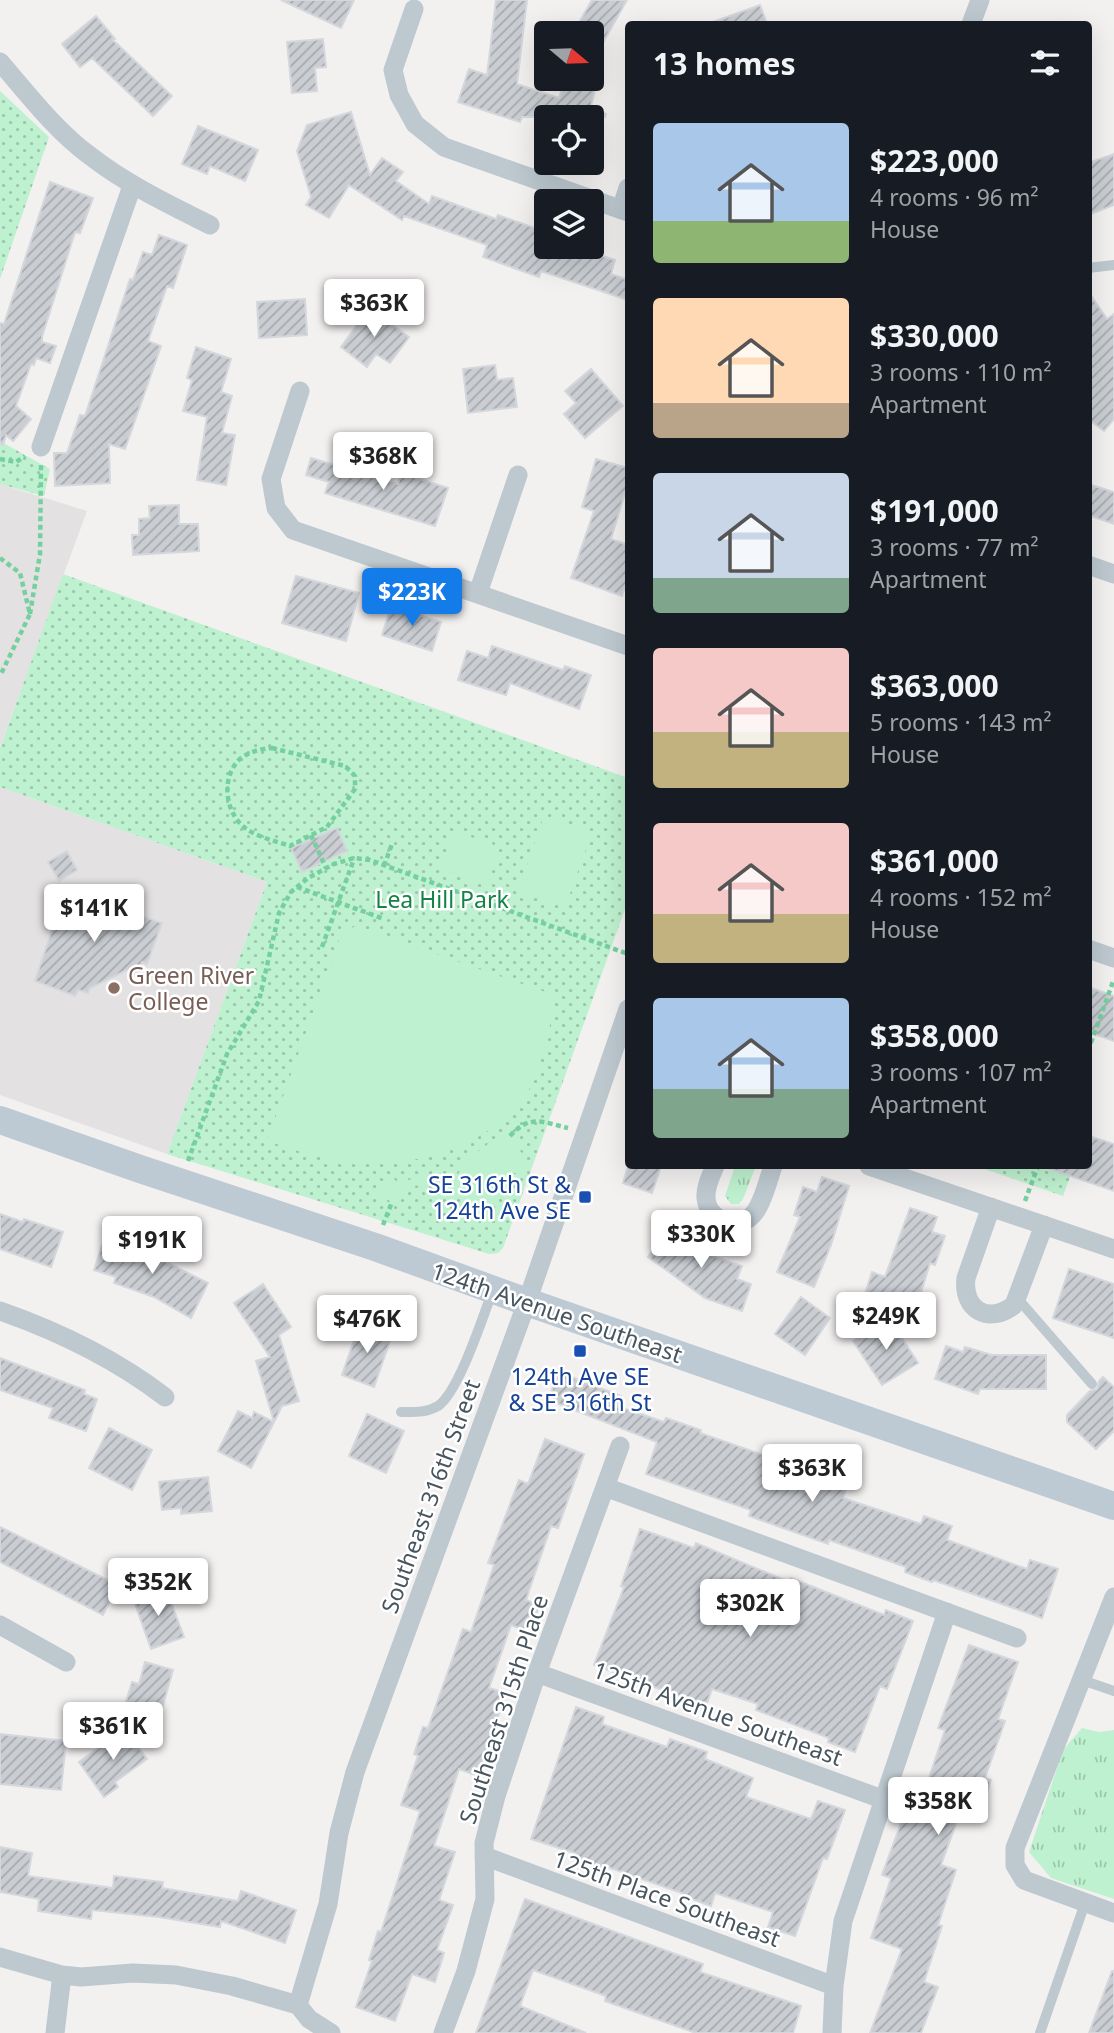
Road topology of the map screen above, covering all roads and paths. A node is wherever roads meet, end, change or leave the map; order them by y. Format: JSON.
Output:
{"nodes":[{"id":1,"x":980,"y":0,"type":"edge"},
{"id":2,"x":414,"y":9,"type":"dead end"},
{"id":3,"x":972,"y":21,"type":"edge"},
{"id":4,"x":0,"y":62,"type":"edge"},
{"id":5,"x":132,"y":186,"type":"junction"},
{"id":6,"x":624,"y":211,"type":"edge"},
{"id":7,"x":210,"y":225,"type":"dead end"},
{"id":8,"x":1114,"y":265,"type":"edge"},
{"id":9,"x":1092,"y":268,"type":"edge"},
{"id":10,"x":300,"y":391,"type":"dead end"},
{"id":11,"x":41,"y":447,"type":"joint"},
{"id":12,"x":518,"y":475,"type":"dead end"},
{"id":13,"x":0,"y":558,"type":"edge"},
{"id":14,"x":1092,"y":566,"type":"edge"},
{"id":15,"x":1114,"y":574,"type":"edge"},
{"id":16,"x":478,"y":593,"type":"junction"},
{"id":17,"x":30,"y":614,"type":"junction"},
{"id":18,"x":625,"y":645,"type":"edge"},
{"id":19,"x":0,"y":676,"type":"edge"},
{"id":20,"x":311,"y":835,"type":"junction"},
{"id":21,"x":392,"y":844,"type":"dead end"},
{"id":22,"x":354,"y":858,"type":"junction"},
{"id":23,"x":384,"y":866,"type":"junction"},
{"id":24,"x":326,"y":868,"type":"junction"},
{"id":25,"x":297,"y":887,"type":"junction"},
{"id":26,"x":338,"y":902,"type":"junction"},
{"id":27,"x":384,"y":919,"type":"dead end"},
{"id":28,"x":322,"y":947,"type":"dead end"},
{"id":29,"x":1092,"y":950,"type":"edge"},
{"id":30,"x":625,"y":953,"type":"edge"},
{"id":31,"x":1114,"y":958,"type":"edge"},
{"id":32,"x":1114,"y":979,"type":"edge"},
{"id":33,"x":625,"y":1018,"type":"edge"},
{"id":34,"x":1092,"y":1040,"type":"edge"},
{"id":35,"x":0,"y":1119,"type":"edge"},
{"id":36,"x":585,"y":1132,"type":"junction"},
{"id":37,"x":510,"y":1136,"type":"dead end"},
{"id":38,"x":714,"y":1169,"type":"edge"},
{"id":39,"x":772,"y":1169,"type":"edge"},
{"id":40,"x":878,"y":1169,"type":"edge"},
{"id":41,"x":1037,"y":1169,"type":"edge"},
{"id":42,"x":180,"y":1182,"type":"junction"},
{"id":43,"x":991,"y":1207,"type":"junction"},
{"id":44,"x":1020,"y":1217,"type":"junction"},
{"id":45,"x":1044,"y":1225,"type":"junction"},
{"id":46,"x":1114,"y":1249,"type":"edge"},
{"id":47,"x":493,"y":1290,"type":"junction"},
{"id":48,"x":1018,"y":1299,"type":"junction"},
{"id":49,"x":527,"y":1302,"type":"junction"},
{"id":50,"x":0,"y":1311,"type":"edge"},
{"id":51,"x":1092,"y":1384,"type":"dead end"},
{"id":52,"x":165,"y":1397,"type":"dead end"},
{"id":53,"x":401,"y":1412,"type":"dead end"},
{"id":54,"x":620,"y":1446,"type":"dead end"},
{"id":55,"x":605,"y":1487,"type":"junction"},
{"id":56,"x":1114,"y":1506,"type":"edge"},
{"id":57,"x":1114,"y":1597,"type":"edge"},
{"id":58,"x":947,"y":1612,"type":"junction"},
{"id":59,"x":0,"y":1625,"type":"edge"},
{"id":60,"x":1017,"y":1638,"type":"dead end"},
{"id":61,"x":66,"y":1662,"type":"dead end"},
{"id":62,"x":537,"y":1673,"type":"junction"},
{"id":63,"x":1082,"y":1679,"type":"junction"},
{"id":64,"x":1114,"y":1691,"type":"edge"},
{"id":65,"x":882,"y":1799,"type":"junction"},
{"id":66,"x":484,"y":1856,"type":"junction"},
{"id":67,"x":1085,"y":1903,"type":"junction"},
{"id":68,"x":1114,"y":1913,"type":"edge"},
{"id":69,"x":0,"y":1957,"type":"edge"},
{"id":70,"x":62,"y":1975,"type":"junction"},
{"id":71,"x":834,"y":1986,"type":"junction"},
{"id":72,"x":298,"y":2005,"type":"junction"},
{"id":73,"x":55,"y":2033,"type":"edge"},
{"id":74,"x":331,"y":2033,"type":"edge"},
{"id":75,"x":443,"y":2033,"type":"edge"},
{"id":76,"x":832,"y":2033,"type":"edge"},
{"id":77,"x":1040,"y":2033,"type":"edge"}],
"edges":[{"from":1,"to":3,"type":"street"},
{"from":2,"to":6,"type":"street"},
{"from":4,"to":5,"type":"street"},
{"from":5,"to":7,"type":"street"},
{"from":5,"to":11,"type":"street"},
{"from":8,"to":9,"type":"lane"},
{"from":10,"to":16,"type":"street"},
{"from":11,"to":17,"type":"path"},
{"from":12,"to":16,"type":"street"},
{"from":13,"to":17,"type":"path"},
{"from":14,"to":15,"type":"street"},
{"from":16,"to":18,"type":"street"},
{"from":17,"to":19,"type":"path"},
{"from":20,"to":20,"type":"path"},
{"from":20,"to":24,"type":"path"},
{"from":21,"to":23,"type":"path"},
{"from":22,"to":23,"type":"path"},
{"from":22,"to":24,"type":"path"},
{"from":22,"to":26,"type":"path"},
{"from":23,"to":30,"type":"path"},
{"from":24,"to":25,"type":"path"},
{"from":25,"to":26,"type":"path"},
{"from":25,"to":42,"type":"path"},
{"from":26,"to":27,"type":"path"},
{"from":26,"to":28,"type":"path"},
{"from":29,"to":31,"type":"street"},
{"from":32,"to":34,"type":"path"},
{"from":33,"to":36,"type":"street","name":"Southeast 316th Street"},
{"from":35,"to":42,"type":"street","name":"124th Avenue Southeast"},
{"from":36,"to":37,"type":"path"},
{"from":36,"to":49,"type":"street","name":"Southeast 316th Street"},
{"from":38,"to":39,"type":"street"},
{"from":40,"to":43,"type":"street"},
{"from":41,"to":44,"type":"path"},
{"from":42,"to":47,"type":"street","name":"124th Avenue Southeast"},
{"from":43,"to":44,"type":"street"},
{"from":43,"to":48,"type":"street"},
{"from":44,"to":45,"type":"street"},
{"from":45,"to":46,"type":"street"},
{"from":45,"to":48,"type":"street"},
{"from":47,"to":49,"type":"street","name":"124th Avenue Southeast"},
{"from":47,"to":53,"type":"lane"},
{"from":48,"to":51,"type":"lane"},
{"from":49,"to":56,"type":"street","name":"124th Avenue Southeast"},
{"from":49,"to":72,"type":"street","name":"Southeast 316th Street"},
{"from":50,"to":52,"type":"street"},
{"from":54,"to":55,"type":"street","name":"Southeast 315th Place"},
{"from":55,"to":58,"type":"street"},
{"from":55,"to":62,"type":"street","name":"Southeast 315th Place"},
{"from":57,"to":63,"type":"street"},
{"from":58,"to":60,"type":"street"},
{"from":58,"to":65,"type":"street"},
{"from":59,"to":61,"type":"street"},
{"from":62,"to":65,"type":"street","name":"125th Avenue Southeast"},
{"from":62,"to":66,"type":"street","name":"Southeast 315th Place"},
{"from":63,"to":64,"type":"lane"},
{"from":63,"to":67,"type":"street"},
{"from":65,"to":71,"type":"street"},
{"from":66,"to":71,"type":"street","name":"125th Place Southeast"},
{"from":66,"to":75,"type":"street","name":"Southeast 315th Place"},
{"from":67,"to":68,"type":"street"},
{"from":67,"to":77,"type":"lane"},
{"from":69,"to":70,"type":"street"},
{"from":70,"to":72,"type":"street"},
{"from":70,"to":73,"type":"street"},
{"from":71,"to":76,"type":"street"},
{"from":72,"to":74,"type":"street"}]}
